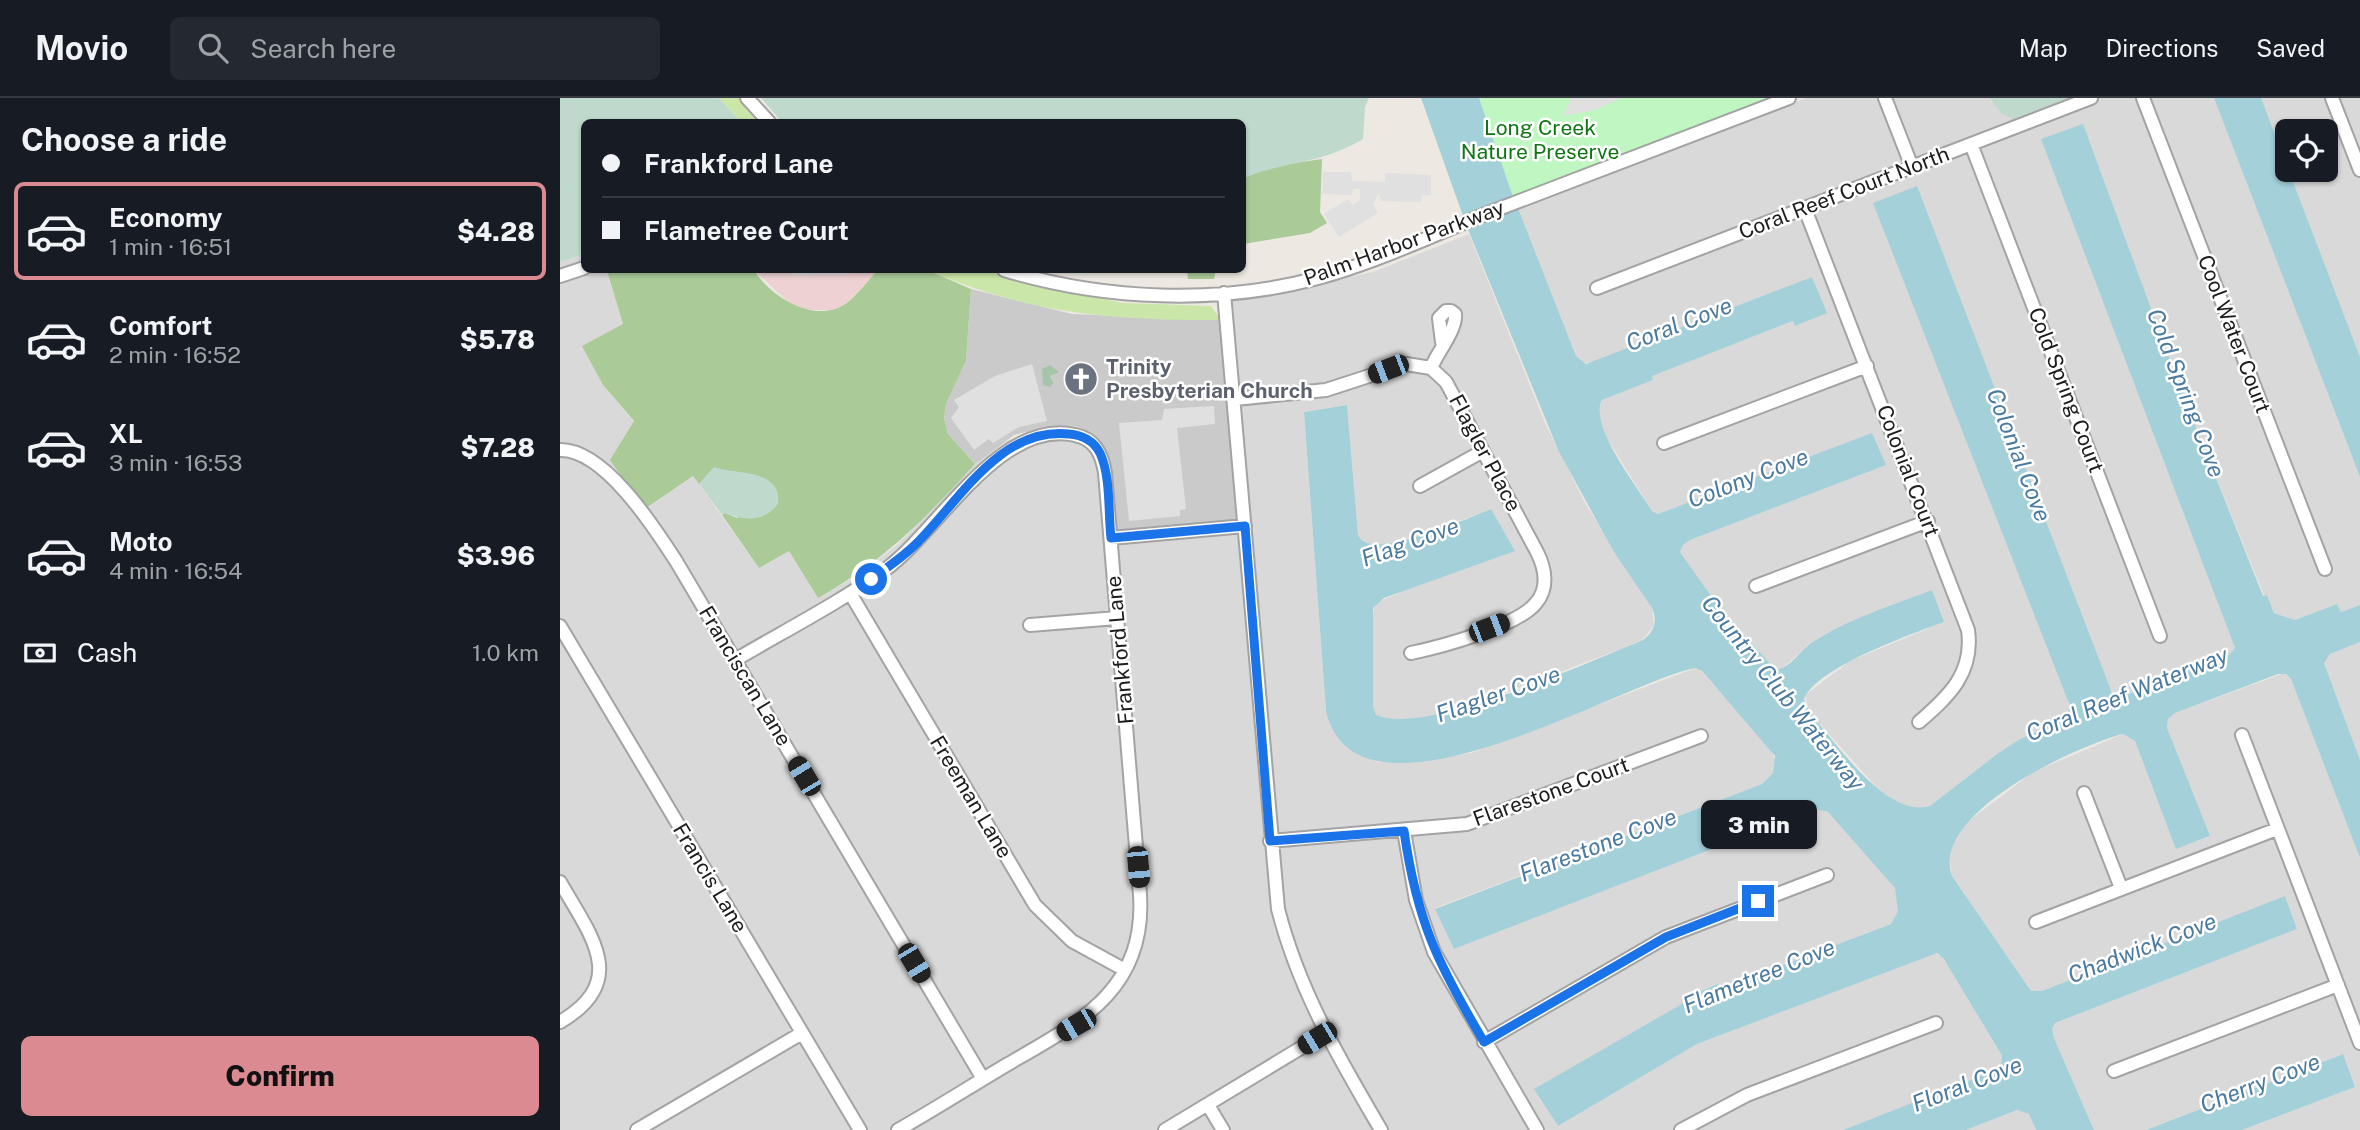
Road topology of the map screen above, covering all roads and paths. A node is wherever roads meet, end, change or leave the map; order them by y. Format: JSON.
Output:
{"nodes":[{"id":1,"x":747,"y":98,"type":"edge"},
{"id":2,"x":1789,"y":98,"type":"edge"},
{"id":3,"x":1885,"y":98,"type":"edge"},
{"id":4,"x":2091,"y":98,"type":"edge"},
{"id":5,"x":2143,"y":98,"type":"edge"},
{"id":6,"x":2332,"y":98,"type":"edge"},
{"id":7,"x":766,"y":119,"type":"edge"},
{"id":8,"x":1971,"y":144,"type":"junction"},
{"id":9,"x":1912,"y":167,"type":"junction"},
{"id":10,"x":2360,"y":170,"type":"edge"},
{"id":11,"x":1805,"y":209,"type":"junction"},
{"id":12,"x":581,"y":269,"type":"edge"},
{"id":13,"x":1017,"y":273,"type":"edge"},
{"id":14,"x":560,"y":276,"type":"edge"},
{"id":15,"x":1597,"y":288,"type":"dead end"},
{"id":16,"x":1224,"y":293,"type":"junction"},
{"id":17,"x":1442,"y":342,"type":"dead end"},
{"id":18,"x":1867,"y":366,"type":"junction"},
{"id":19,"x":1431,"y":368,"type":"junction"},
{"id":20,"x":1235,"y":399,"type":"junction"},
{"id":21,"x":1664,"y":443,"type":"dead end"},
{"id":22,"x":560,"y":450,"type":"edge"},
{"id":23,"x":1483,"y":451,"type":"junction"},
{"id":24,"x":1420,"y":486,"type":"dead end"},
{"id":25,"x":1928,"y":520,"type":"junction"},
{"id":26,"x":1245,"y":526,"type":"junction"},
{"id":27,"x":1111,"y":538,"type":"junction"},
{"id":28,"x":2325,"y":569,"type":"dead end"},
{"id":29,"x":1756,"y":586,"type":"dead end"},
{"id":30,"x":850,"y":593,"type":"junction"},
{"id":31,"x":1117,"y":618,"type":"junction"},
{"id":32,"x":1030,"y":625,"type":"dead end"},
{"id":33,"x":560,"y":626,"type":"edge"},
{"id":34,"x":2160,"y":636,"type":"dead end"},
{"id":35,"x":1411,"y":653,"type":"dead end"},
{"id":36,"x":735,"y":660,"type":"junction"},
{"id":37,"x":1919,"y":722,"type":"dead end"},
{"id":38,"x":2242,"y":735,"type":"dead end"},
{"id":39,"x":1701,"y":736,"type":"dead end"},
{"id":40,"x":2084,"y":793,"type":"dead end"},
{"id":41,"x":2277,"y":829,"type":"junction"},
{"id":42,"x":1404,"y":831,"type":"junction"},
{"id":43,"x":1270,"y":841,"type":"junction"},
{"id":44,"x":1827,"y":875,"type":"dead end"},
{"id":45,"x":560,"y":882,"type":"edge"},
{"id":46,"x":2121,"y":888,"type":"junction"},
{"id":47,"x":2036,"y":922,"type":"dead end"},
{"id":48,"x":1125,"y":970,"type":"junction"},
{"id":49,"x":2338,"y":985,"type":"junction"},
{"id":50,"x":560,"y":1023,"type":"edge"},
{"id":51,"x":1936,"y":1023,"type":"dead end"},
{"id":52,"x":802,"y":1033,"type":"junction"},
{"id":53,"x":1324,"y":1034,"type":"junction"},
{"id":54,"x":1484,"y":1042,"type":"junction"},
{"id":55,"x":2360,"y":1042,"type":"edge"},
{"id":56,"x":2114,"y":1071,"type":"dead end"},
{"id":57,"x":983,"y":1079,"type":"junction"},
{"id":58,"x":1208,"y":1105,"type":"junction"},
{"id":59,"x":919,"y":1125,"type":"edge"},
{"id":60,"x":637,"y":1130,"type":"edge"},
{"id":61,"x":860,"y":1130,"type":"edge"},
{"id":62,"x":898,"y":1130,"type":"edge"},
{"id":63,"x":1165,"y":1130,"type":"edge"},
{"id":64,"x":1223,"y":1130,"type":"edge"},
{"id":65,"x":1381,"y":1130,"type":"edge"},
{"id":66,"x":1537,"y":1130,"type":"edge"},
{"id":67,"x":1681,"y":1130,"type":"edge"}],
"edges":[{"from":1,"to":7,"type":"street"},
{"from":2,"to":16,"type":"street","name":"Palm Harbor Parkway"},
{"from":3,"to":9,"type":"street"},
{"from":4,"to":8,"type":"street","name":"Coral Reef Court North"},
{"from":5,"to":28,"type":"street","name":"Cool Water Court"},
{"from":6,"to":10,"type":"street"},
{"from":8,"to":9,"type":"street","name":"Coral Reef Court North"},
{"from":8,"to":34,"type":"street","name":"Cold Spring Court"},
{"from":9,"to":11,"type":"street","name":"Coral Reef Court North"},
{"from":11,"to":15,"type":"street","name":"Coral Reef Court North"},
{"from":11,"to":18,"type":"street","name":"Colonial Court"},
{"from":12,"to":14,"type":"street"},
{"from":13,"to":16,"type":"street","name":"Palm Harbor Parkway"},
{"from":16,"to":20,"type":"street"},
{"from":17,"to":19,"type":"street"},
{"from":18,"to":21,"type":"street"},
{"from":18,"to":25,"type":"street","name":"Colonial Court"},
{"from":19,"to":20,"type":"street"},
{"from":19,"to":23,"type":"street","name":"Flagler Place"},
{"from":20,"to":26,"type":"street"},
{"from":22,"to":36,"type":"street","name":"Franciscan Lane"},
{"from":23,"to":24,"type":"street"},
{"from":23,"to":35,"type":"street","name":"Flagler Place"},
{"from":25,"to":29,"type":"street"},
{"from":25,"to":37,"type":"street","name":"Colonial Court"},
{"from":26,"to":27,"type":"street"},
{"from":26,"to":43,"type":"street"},
{"from":27,"to":30,"type":"street","name":"Frankford Lane"},
{"from":27,"to":31,"type":"street","name":"Frankford Lane"},
{"from":30,"to":36,"type":"street","name":"Frankford Lane"},
{"from":30,"to":48,"type":"street","name":"Freeman Lane"},
{"from":31,"to":32,"type":"street"},
{"from":31,"to":48,"type":"street","name":"Frankford Lane"},
{"from":33,"to":52,"type":"street","name":"Francis Lane"},
{"from":36,"to":57,"type":"street","name":"Franciscan Lane"},
{"from":38,"to":41,"type":"street"},
{"from":39,"to":42,"type":"street","name":"Flarestone Court"},
{"from":40,"to":46,"type":"street"},
{"from":41,"to":46,"type":"street"},
{"from":41,"to":49,"type":"street"},
{"from":42,"to":43,"type":"street","name":"Flarestone Court"},
{"from":42,"to":54,"type":"street"},
{"from":43,"to":53,"type":"street"},
{"from":44,"to":54,"type":"street"},
{"from":45,"to":50,"type":"street"},
{"from":46,"to":47,"type":"street"},
{"from":48,"to":57,"type":"street","name":"Frankford Lane"},
{"from":49,"to":55,"type":"street"},
{"from":49,"to":56,"type":"street"},
{"from":51,"to":67,"type":"street"},
{"from":52,"to":60,"type":"street"},
{"from":52,"to":61,"type":"street","name":"Francis Lane"},
{"from":53,"to":58,"type":"street"},
{"from":53,"to":65,"type":"street"},
{"from":54,"to":66,"type":"street"},
{"from":57,"to":59,"type":"street","name":"Frankford Lane"},
{"from":58,"to":63,"type":"street"},
{"from":58,"to":64,"type":"street"},
{"from":59,"to":62,"type":"street","name":"Frankford Lane"}]}
